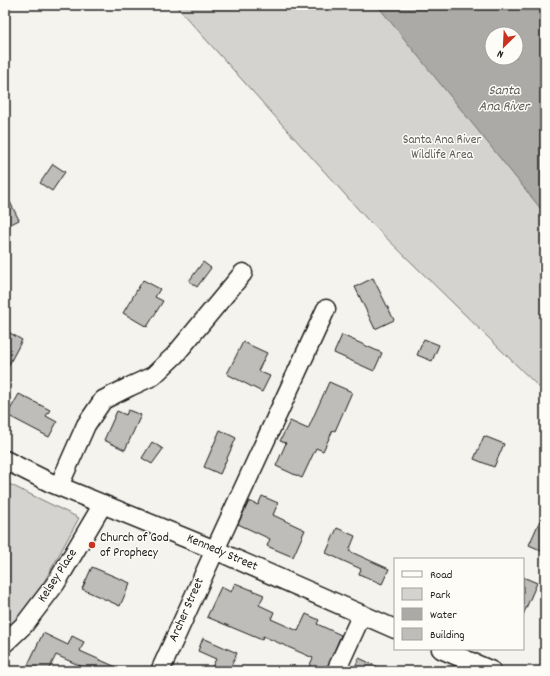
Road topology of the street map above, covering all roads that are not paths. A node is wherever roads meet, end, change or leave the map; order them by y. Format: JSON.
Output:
{"nodes":[{"id":1,"x":244,"y":273,"type":"dead end"},
{"id":2,"x":326,"y":309,"type":"dead end"},
{"id":3,"x":5,"y":460,"type":"edge"},
{"id":4,"x":59,"y":486,"type":"junction"},
{"id":5,"x":103,"y":504,"type":"junction"},
{"id":6,"x":215,"y":550,"type":"junction"},
{"id":7,"x":362,"y":614,"type":"junction"},
{"id":8,"x":394,"y":629,"type":"edge"},
{"id":9,"x":5,"y":643,"type":"edge"},
{"id":10,"x":443,"y":650,"type":"edge"},
{"id":11,"x":160,"y":671,"type":"edge"},
{"id":12,"x":336,"y":671,"type":"edge"},
{"id":13,"x":492,"y":671,"type":"edge"}],
"edges":[{"from":1,"to":4,"type":"street"},
{"from":2,"to":6,"type":"street","name":"Archer Street"},
{"from":3,"to":4,"type":"street","name":"Kennedy Street"},
{"from":4,"to":5,"type":"street","name":"Kennedy Street"},
{"from":5,"to":6,"type":"street","name":"Kennedy Street"},
{"from":5,"to":9,"type":"street","name":"Kelsey Place"},
{"from":6,"to":7,"type":"street","name":"Kennedy Street"},
{"from":6,"to":11,"type":"street","name":"Archer Street"},
{"from":7,"to":8,"type":"street","name":"Kennedy Street"},
{"from":7,"to":12,"type":"street"},
{"from":10,"to":13,"type":"street"}]}
